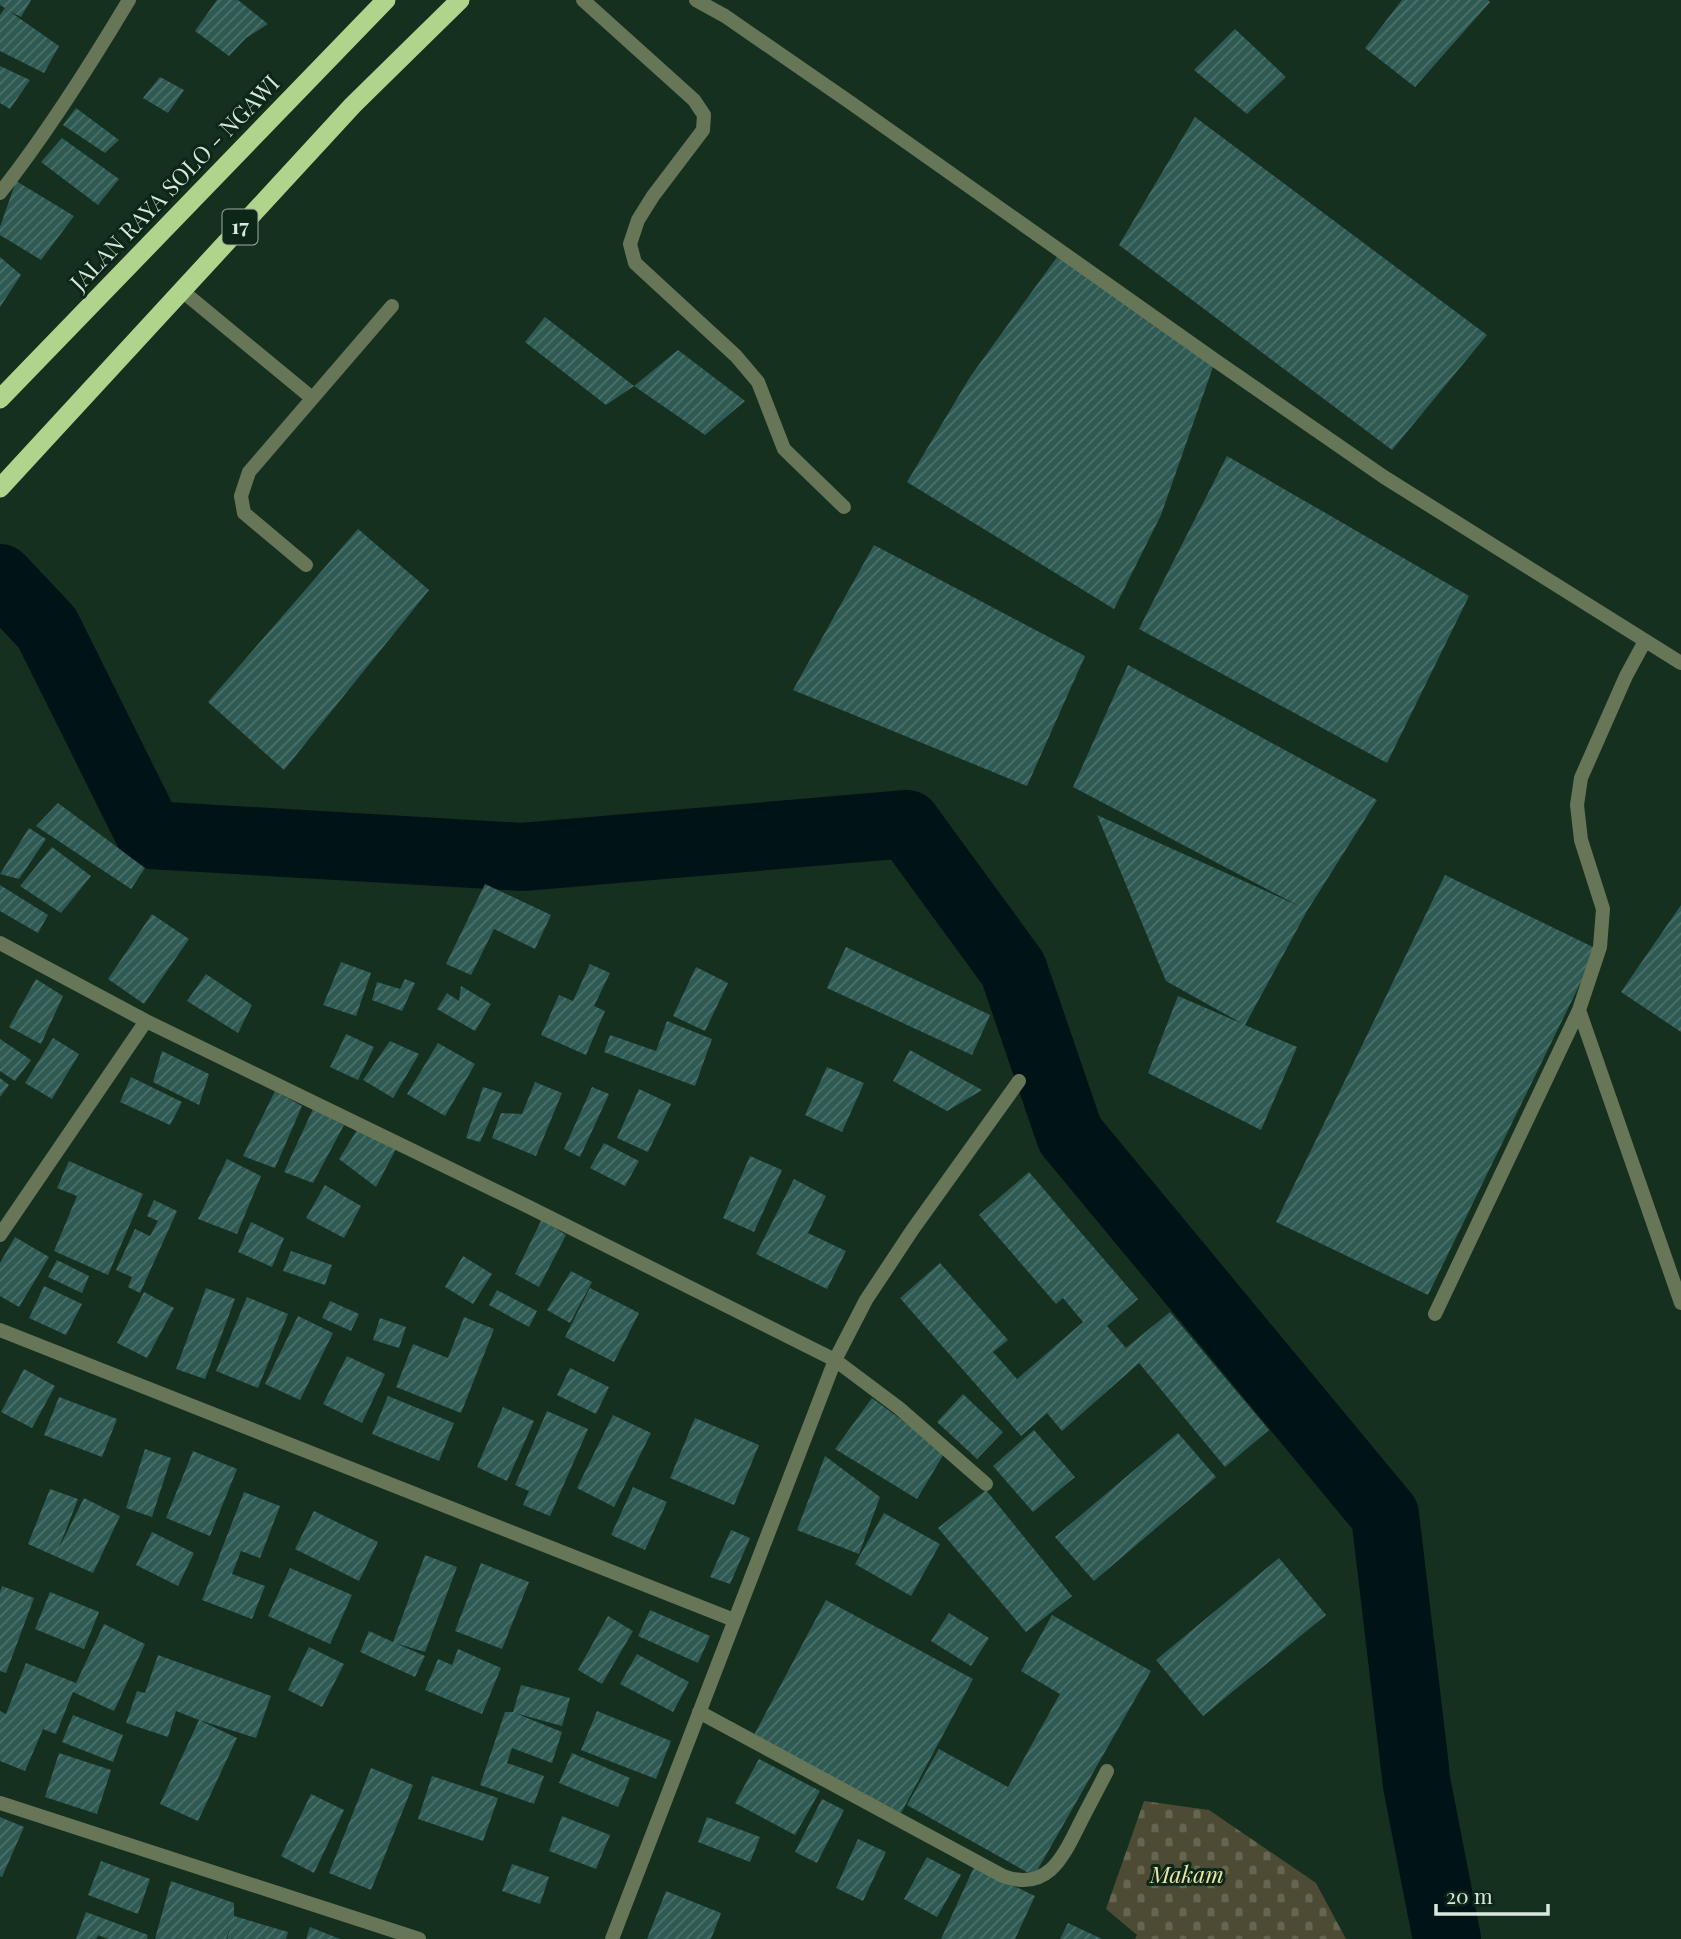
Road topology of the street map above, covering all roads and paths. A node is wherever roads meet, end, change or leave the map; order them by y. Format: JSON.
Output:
{"nodes":[{"id":1,"x":129,"y":0,"type":"edge"},
{"id":2,"x":386,"y":0,"type":"edge"},
{"id":3,"x":460,"y":0,"type":"edge"},
{"id":4,"x":583,"y":0,"type":"edge"},
{"id":5,"x":696,"y":0,"type":"edge"},
{"id":6,"x":0,"y":193,"type":"edge"},
{"id":7,"x":181,"y":290,"type":"junction"},
{"id":8,"x":392,"y":306,"type":"dead end"},
{"id":9,"x":312,"y":398,"type":"junction"},
{"id":10,"x":0,"y":399,"type":"edge"},
{"id":11,"x":0,"y":488,"type":"edge"},
{"id":12,"x":844,"y":507,"type":"dead end"},
{"id":13,"x":306,"y":565,"type":"dead end"},
{"id":14,"x":1645,"y":640,"type":"junction"},
{"id":15,"x":1681,"y":663,"type":"edge"},
{"id":16,"x":0,"y":943,"type":"edge"},
{"id":17,"x":1579,"y":1010,"type":"junction"},
{"id":18,"x":146,"y":1021,"type":"junction"},
{"id":19,"x":1019,"y":1081,"type":"dead end"},
{"id":20,"x":0,"y":1235,"type":"edge"},
{"id":21,"x":1681,"y":1303,"type":"edge"},
{"id":22,"x":1435,"y":1314,"type":"dead end"},
{"id":23,"x":0,"y":1329,"type":"edge"},
{"id":24,"x":835,"y":1360,"type":"junction"},
{"id":25,"x":986,"y":1484,"type":"dead end"},
{"id":26,"x":734,"y":1620,"type":"junction"},
{"id":27,"x":699,"y":1712,"type":"junction"},
{"id":28,"x":1107,"y":1770,"type":"dead end"},
{"id":29,"x":0,"y":1803,"type":"edge"},
{"id":30,"x":419,"y":1939,"type":"edge"},
{"id":31,"x":612,"y":1939,"type":"edge"}],
"edges":[{"from":1,"to":6,"type":"street"},
{"from":2,"to":10,"type":"highway","name":"JALAN RAYA SOLO - NGAWI","number":"17"},
{"from":3,"to":7,"type":"highway","number":"17"},
{"from":4,"to":12,"type":"street"},
{"from":5,"to":14,"type":"street"},
{"from":7,"to":9,"type":"street"},
{"from":7,"to":11,"type":"highway","number":"17"},
{"from":8,"to":9,"type":"street"},
{"from":9,"to":13,"type":"street"},
{"from":14,"to":15,"type":"street"},
{"from":14,"to":17,"type":"street"},
{"from":16,"to":18,"type":"street"},
{"from":17,"to":21,"type":"street"},
{"from":17,"to":22,"type":"street"},
{"from":18,"to":20,"type":"street"},
{"from":18,"to":24,"type":"street"},
{"from":19,"to":24,"type":"street"},
{"from":23,"to":26,"type":"street"},
{"from":24,"to":25,"type":"street"},
{"from":24,"to":26,"type":"street"},
{"from":26,"to":27,"type":"street"},
{"from":27,"to":28,"type":"street"},
{"from":27,"to":31,"type":"street"},
{"from":29,"to":30,"type":"street"}]}
